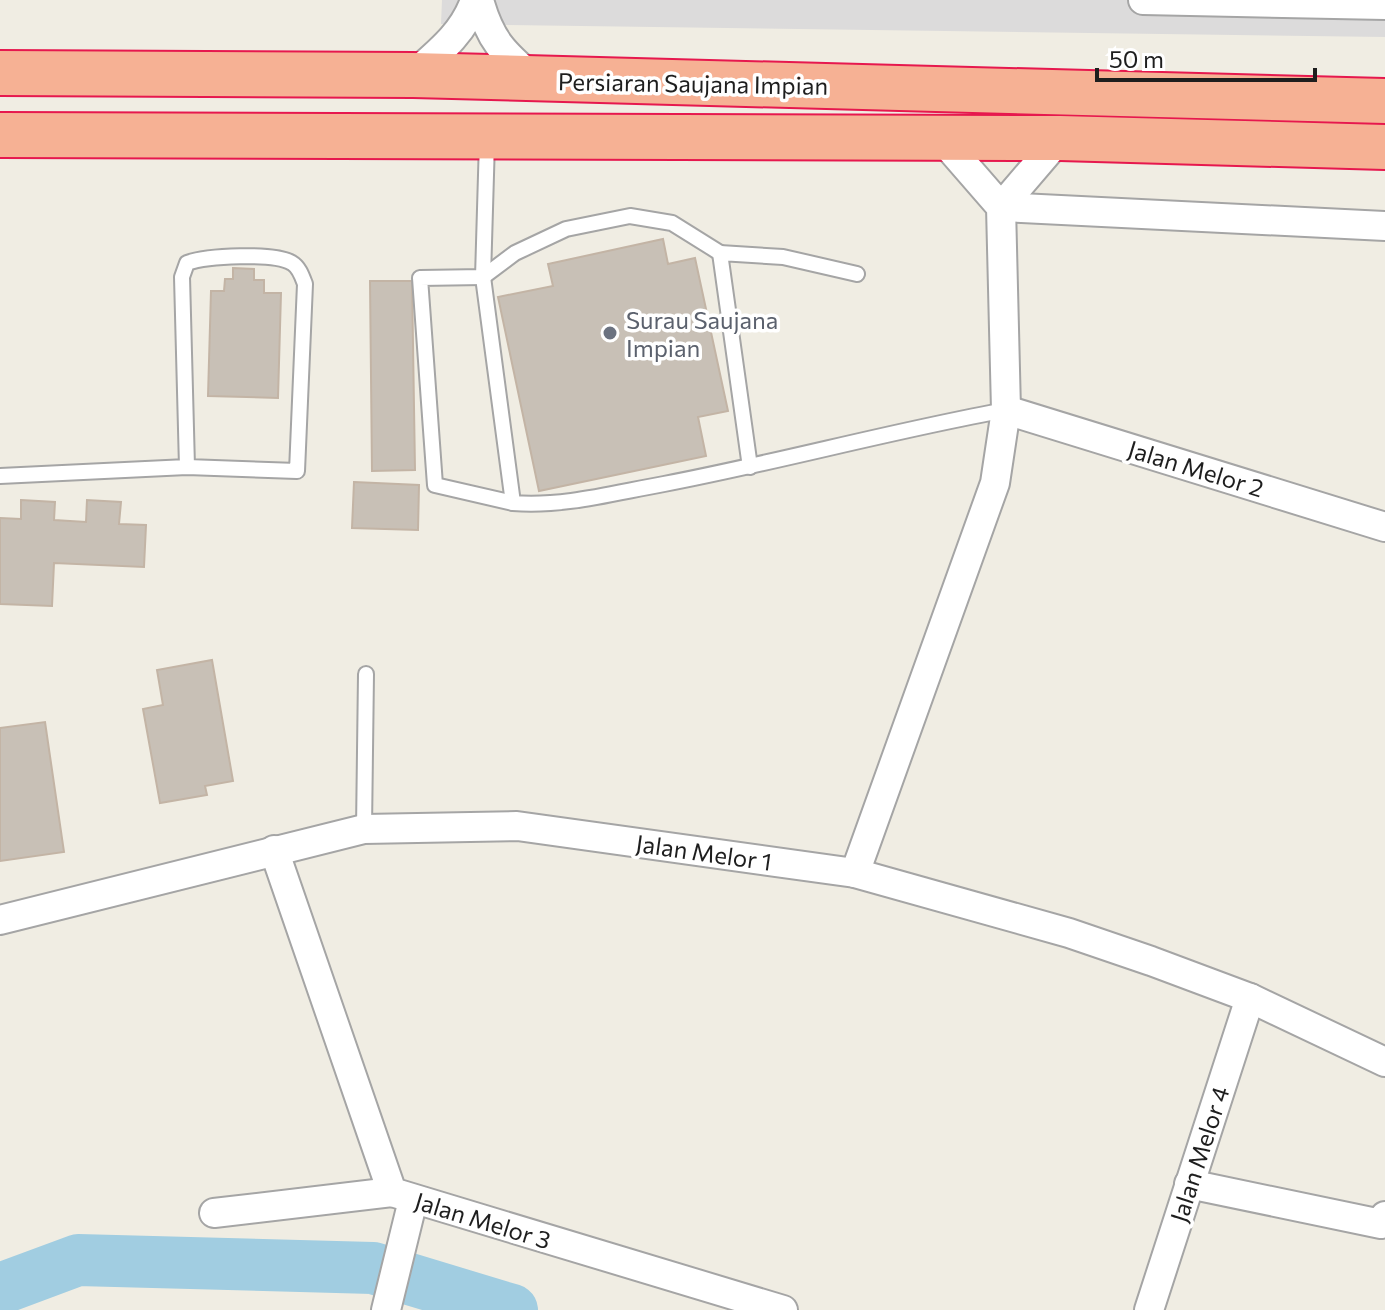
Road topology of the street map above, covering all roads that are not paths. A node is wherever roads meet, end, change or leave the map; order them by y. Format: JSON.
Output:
{"nodes":[{"id":1,"x":477,"y":0,"type":"edge"},
{"id":2,"x":1143,"y":0,"type":"edge"},
{"id":3,"x":1310,"y":1,"type":"edge"},
{"id":4,"x":1385,"y":5,"type":"edge"},
{"id":5,"x":0,"y":73,"type":"edge"},
{"id":6,"x":413,"y":75,"type":"junction"},
{"id":7,"x":534,"y":79,"type":"junction"},
{"id":8,"x":1385,"y":101,"type":"edge"},
{"id":9,"x":0,"y":135,"type":"edge"},
{"id":10,"x":487,"y":137,"type":"junction"},
{"id":11,"x":941,"y":138,"type":"junction"},
{"id":12,"x":1060,"y":138,"type":"junction"},
{"id":13,"x":1385,"y":147,"type":"edge"},
{"id":14,"x":1001,"y":207,"type":"junction"},
{"id":15,"x":1385,"y":226,"type":"edge"},
{"id":16,"x":720,"y":253,"type":"junction"},
{"id":17,"x":857,"y":274,"type":"dead end"},
{"id":18,"x":483,"y":277,"type":"junction"},
{"id":19,"x":1006,"y":410,"type":"junction"},
{"id":20,"x":187,"y":467,"type":"junction"},
{"id":21,"x":750,"y":467,"type":"junction"},
{"id":22,"x":0,"y":476,"type":"edge"},
{"id":23,"x":513,"y":503,"type":"junction"},
{"id":24,"x":1385,"y":527,"type":"edge"},
{"id":25,"x":366,"y":674,"type":"dead end"},
{"id":26,"x":364,"y":829,"type":"junction"},
{"id":27,"x":274,"y":850,"type":"junction"},
{"id":28,"x":855,"y":873,"type":"junction"},
{"id":29,"x":0,"y":920,"type":"edge"},
{"id":30,"x":1250,"y":998,"type":"junction"},
{"id":31,"x":1385,"y":1062,"type":"edge"},
{"id":32,"x":1189,"y":1184,"type":"junction"},
{"id":33,"x":404,"y":1204,"type":"junction"},
{"id":34,"x":214,"y":1213,"type":"dead end"},
{"id":35,"x":1385,"y":1216,"type":"edge"},
{"id":36,"x":386,"y":1310,"type":"edge"},
{"id":37,"x":783,"y":1310,"type":"edge"},
{"id":38,"x":1149,"y":1310,"type":"edge"}],
"edges":[{"from":1,"to":6,"type":"street"},
{"from":1,"to":7,"type":"street"},
{"from":2,"to":3,"type":"street"},
{"from":3,"to":4,"type":"street"},
{"from":5,"to":6,"type":"highway","name":"Persiaran Saujana Impian"},
{"from":6,"to":7,"type":"highway","name":"Persiaran Saujana Impian"},
{"from":7,"to":8,"type":"highway","name":"Persiaran Saujana Impian"},
{"from":9,"to":10,"type":"highway"},
{"from":10,"to":11,"type":"highway"},
{"from":10,"to":18,"type":"lane"},
{"from":11,"to":12,"type":"highway"},
{"from":11,"to":14,"type":"street"},
{"from":12,"to":13,"type":"highway"},
{"from":12,"to":14,"type":"street"},
{"from":14,"to":15,"type":"street"},
{"from":14,"to":19,"type":"street"},
{"from":16,"to":17,"type":"lane"},
{"from":16,"to":18,"type":"lane"},
{"from":16,"to":21,"type":"lane"},
{"from":18,"to":23,"type":"lane"},
{"from":18,"to":23,"type":"lane"},
{"from":19,"to":21,"type":"lane"},
{"from":19,"to":24,"type":"street","name":"Jalan Melor 2"},
{"from":19,"to":28,"type":"street"},
{"from":20,"to":20,"type":"lane"},
{"from":20,"to":22,"type":"lane"},
{"from":21,"to":23,"type":"lane"},
{"from":25,"to":26,"type":"lane"},
{"from":26,"to":27,"type":"street","name":"Jalan Melor 1"},
{"from":26,"to":28,"type":"street","name":"Jalan Melor 1"},
{"from":27,"to":29,"type":"street","name":"Jalan Melor 1"},
{"from":27,"to":33,"type":"street","name":"Jalan Melor 3"},
{"from":28,"to":30,"type":"street","name":"Jalan Melor 1"},
{"from":30,"to":31,"type":"street","name":"Jalan Melor 1"},
{"from":30,"to":32,"type":"street","name":"Jalan Melor 4"},
{"from":32,"to":35,"type":"street"},
{"from":32,"to":38,"type":"street","name":"Jalan Melor 4"},
{"from":33,"to":34,"type":"street"},
{"from":33,"to":36,"type":"street"},
{"from":33,"to":37,"type":"street","name":"Jalan Melor 3"}]}
